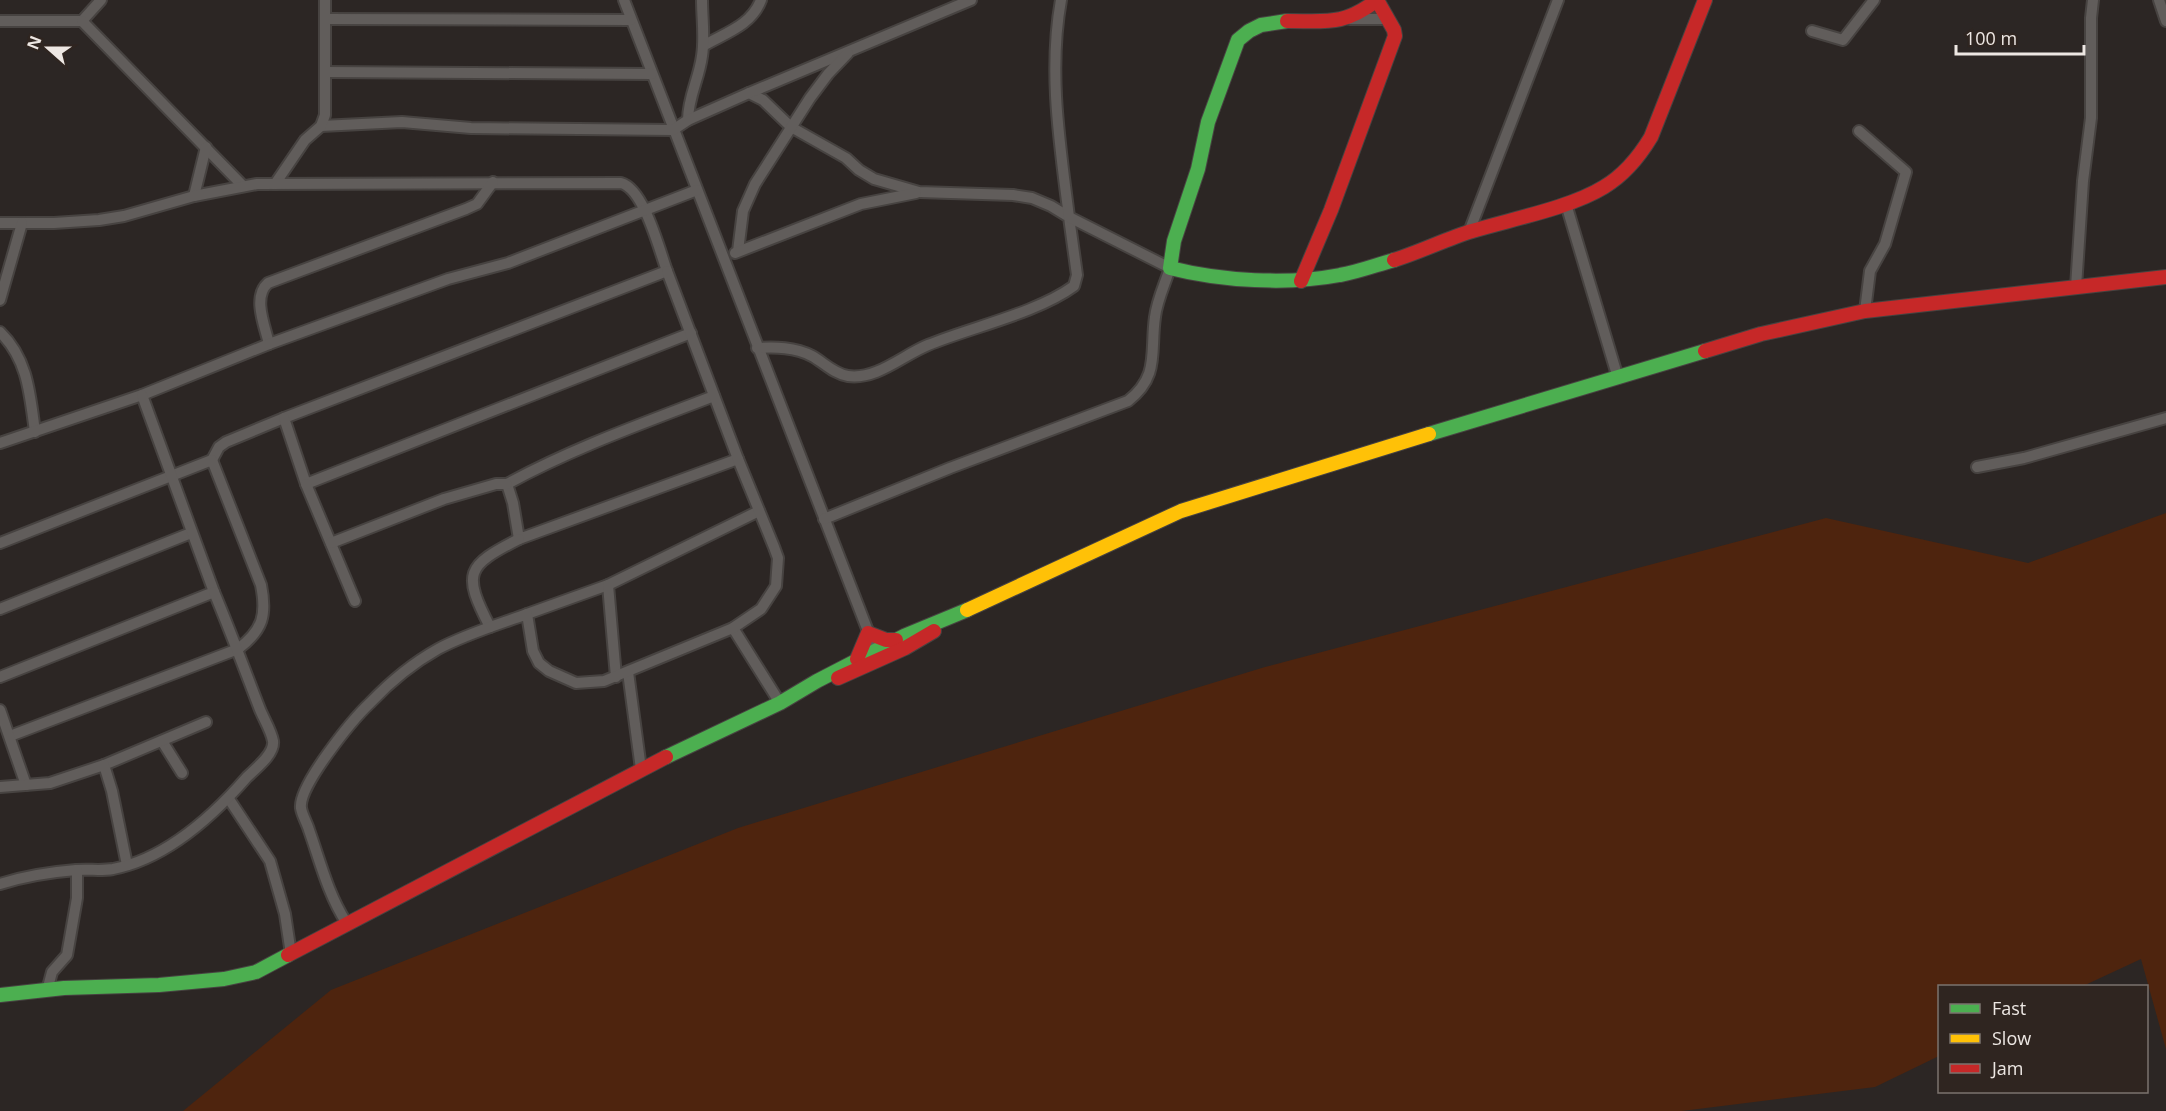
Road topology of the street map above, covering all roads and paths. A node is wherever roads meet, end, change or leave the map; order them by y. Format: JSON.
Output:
{"nodes":[{"id":1,"x":101,"y":0,"type":"edge"},
{"id":2,"x":325,"y":0,"type":"edge"},
{"id":3,"x":624,"y":0,"type":"edge"},
{"id":4,"x":702,"y":0,"type":"edge"},
{"id":5,"x":761,"y":0,"type":"edge"},
{"id":6,"x":971,"y":0,"type":"edge"},
{"id":7,"x":1061,"y":0,"type":"edge"},
{"id":8,"x":1558,"y":0,"type":"edge"},
{"id":9,"x":1705,"y":0,"type":"edge"},
{"id":10,"x":1874,"y":0,"type":"edge"},
{"id":11,"x":2093,"y":0,"type":"edge"},
{"id":12,"x":2159,"y":0,"type":"edge"},
{"id":13,"x":325,"y":19,"type":"junction"},
{"id":14,"x":1347,"y":19,"type":"junction"},
{"id":15,"x":1386,"y":19,"type":"junction"},
{"id":16,"x":631,"y":20,"type":"junction"},
{"id":17,"x":0,"y":21,"type":"edge"},
{"id":18,"x":82,"y":21,"type":"junction"},
{"id":19,"x":2166,"y":21,"type":"edge"},
{"id":20,"x":1812,"y":31,"type":"dead end"},
{"id":21,"x":704,"y":46,"type":"junction"},
{"id":22,"x":852,"y":49,"type":"junction"},
{"id":23,"x":326,"y":72,"type":"junction"},
{"id":24,"x":652,"y":74,"type":"junction"},
{"id":25,"x":750,"y":93,"type":"junction"},
{"id":26,"x":688,"y":120,"type":"junction"},
{"id":27,"x":321,"y":126,"type":"junction"},
{"id":28,"x":792,"y":127,"type":"junction"},
{"id":29,"x":673,"y":130,"type":"junction"},
{"id":30,"x":1859,"y":131,"type":"dead end"},
{"id":31,"x":207,"y":147,"type":"junction"},
{"id":32,"x":493,"y":182,"type":"junction"},
{"id":33,"x":275,"y":184,"type":"junction"},
{"id":34,"x":243,"y":186,"type":"junction"},
{"id":35,"x":697,"y":190,"type":"junction"},
{"id":36,"x":919,"y":192,"type":"junction"},
{"id":37,"x":194,"y":196,"type":"junction"},
{"id":38,"x":1566,"y":204,"type":"junction"},
{"id":39,"x":645,"y":210,"type":"junction"},
{"id":40,"x":1069,"y":217,"type":"junction"},
{"id":41,"x":0,"y":223,"type":"edge"},
{"id":42,"x":22,"y":223,"type":"junction"},
{"id":43,"x":1469,"y":232,"type":"junction"},
{"id":44,"x":738,"y":251,"type":"junction"},
{"id":45,"x":723,"y":258,"type":"junction"},
{"id":46,"x":1170,"y":268,"type":"junction"},
{"id":47,"x":667,"y":271,"type":"junction"},
{"id":48,"x":2166,"y":277,"type":"edge"},
{"id":49,"x":1301,"y":281,"type":"junction"},
{"id":50,"x":2076,"y":287,"type":"junction"},
{"id":51,"x":0,"y":300,"type":"edge"},
{"id":52,"x":1865,"y":311,"type":"junction"},
{"id":53,"x":0,"y":332,"type":"edge"},
{"id":54,"x":692,"y":333,"type":"junction"},
{"id":55,"x":269,"y":344,"type":"junction"},
{"id":56,"x":757,"y":348,"type":"junction"},
{"id":57,"x":1618,"y":378,"type":"junction"},
{"id":58,"x":142,"y":395,"type":"junction"},
{"id":59,"x":714,"y":396,"type":"junction"},
{"id":60,"x":284,"y":418,"type":"junction"},
{"id":61,"x":2166,"y":418,"type":"edge"},
{"id":62,"x":35,"y":432,"type":"junction"},
{"id":63,"x":0,"y":443,"type":"edge"},
{"id":64,"x":738,"y":459,"type":"junction"},
{"id":65,"x":212,"y":460,"type":"junction"},
{"id":66,"x":1977,"y":467,"type":"dead end"},
{"id":67,"x":169,"y":475,"type":"junction"},
{"id":68,"x":306,"y":484,"type":"junction"},
{"id":69,"x":507,"y":484,"type":"junction"},
{"id":70,"x":759,"y":510,"type":"junction"},
{"id":71,"x":824,"y":519,"type":"junction"},
{"id":72,"x":191,"y":533,"type":"junction"},
{"id":73,"x":519,"y":539,"type":"junction"},
{"id":74,"x":0,"y":543,"type":"edge"},
{"id":75,"x":331,"y":543,"type":"junction"},
{"id":76,"x":608,"y":585,"type":"junction"},
{"id":77,"x":214,"y":592,"type":"junction"},
{"id":78,"x":356,"y":600,"type":"dead end"},
{"id":79,"x":0,"y":609,"type":"edge"},
{"id":80,"x":965,"y":611,"type":"junction"},
{"id":81,"x":527,"y":614,"type":"junction"},
{"id":82,"x":490,"y":627,"type":"junction"},
{"id":83,"x":733,"y":628,"type":"junction"},
{"id":84,"x":868,"y":633,"type":"junction"},
{"id":85,"x":896,"y":640,"type":"junction"},
{"id":86,"x":238,"y":649,"type":"junction"},
{"id":87,"x":877,"y":655,"type":"junction"},
{"id":88,"x":857,"y":659,"type":"junction"},
{"id":89,"x":628,"y":672,"type":"junction"},
{"id":90,"x":0,"y":677,"type":"edge"},
{"id":91,"x":616,"y":677,"type":"junction"},
{"id":92,"x":803,"y":691,"type":"junction"},
{"id":93,"x":780,"y":703,"type":"junction"},
{"id":94,"x":0,"y":710,"type":"edge"},
{"id":95,"x":206,"y":722,"type":"dead end"},
{"id":96,"x":10,"y":736,"type":"junction"},
{"id":97,"x":162,"y":741,"type":"junction"},
{"id":98,"x":104,"y":765,"type":"junction"},
{"id":99,"x":641,"y":769,"type":"junction"},
{"id":100,"x":182,"y":773,"type":"dead end"},
{"id":101,"x":26,"y":785,"type":"junction"},
{"id":102,"x":0,"y":787,"type":"edge"},
{"id":103,"x":229,"y":799,"type":"junction"},
{"id":104,"x":127,"y":865,"type":"junction"},
{"id":105,"x":77,"y":870,"type":"junction"},
{"id":106,"x":0,"y":884,"type":"edge"},
{"id":107,"x":346,"y":922,"type":"junction"},
{"id":108,"x":291,"y":954,"type":"junction"},
{"id":109,"x":48,"y":987,"type":"junction"},
{"id":110,"x":0,"y":994,"type":"edge"}],
"edges":[{"from":1,"to":18,"type":"street"},
{"from":2,"to":13,"type":"street"},
{"from":3,"to":16,"type":"street"},
{"from":4,"to":21,"type":"street"},
{"from":5,"to":21,"type":"street"},
{"from":6,"to":22,"type":"street"},
{"from":7,"to":40,"type":"street"},
{"from":8,"to":43,"type":"street"},
{"from":9,"to":38,"type":"street"},
{"from":10,"to":20,"type":"street"},
{"from":11,"to":50,"type":"street"},
{"from":12,"to":19,"type":"street"},
{"from":13,"to":16,"type":"street"},
{"from":13,"to":23,"type":"street"},
{"from":14,"to":15,"type":"street"},
{"from":14,"to":15,"type":"street"},
{"from":14,"to":46,"type":"street"},
{"from":15,"to":49,"type":"street"},
{"from":16,"to":24,"type":"street"},
{"from":17,"to":18,"type":"street"},
{"from":18,"to":31,"type":"street"},
{"from":21,"to":26,"type":"street"},
{"from":22,"to":25,"type":"street"},
{"from":22,"to":28,"type":"street"},
{"from":23,"to":24,"type":"street"},
{"from":23,"to":27,"type":"street"},
{"from":24,"to":29,"type":"street"},
{"from":25,"to":26,"type":"street"},
{"from":25,"to":28,"type":"street"},
{"from":26,"to":29,"type":"street"},
{"from":27,"to":29,"type":"street"},
{"from":27,"to":33,"type":"street"},
{"from":28,"to":36,"type":"street"},
{"from":28,"to":44,"type":"street"},
{"from":29,"to":35,"type":"street"},
{"from":30,"to":52,"type":"street"},
{"from":31,"to":34,"type":"street"},
{"from":31,"to":37,"type":"street"},
{"from":32,"to":33,"type":"street"},
{"from":32,"to":39,"type":"street"},
{"from":32,"to":55,"type":"street"},
{"from":33,"to":34,"type":"street"},
{"from":34,"to":37,"type":"street"},
{"from":35,"to":39,"type":"street"},
{"from":35,"to":45,"type":"street"},
{"from":36,"to":40,"type":"street"},
{"from":36,"to":44,"type":"street"},
{"from":37,"to":42,"type":"street"},
{"from":38,"to":43,"type":"street"},
{"from":38,"to":57,"type":"street"},
{"from":39,"to":47,"type":"street"},
{"from":39,"to":55,"type":"street"},
{"from":40,"to":46,"type":"street"},
{"from":40,"to":56,"type":"street"},
{"from":41,"to":42,"type":"street"},
{"from":42,"to":51,"type":"street"},
{"from":43,"to":49,"type":"street"},
{"from":44,"to":45,"type":"street"},
{"from":45,"to":56,"type":"street"},
{"from":46,"to":49,"type":"street"},
{"from":46,"to":71,"type":"street"},
{"from":47,"to":54,"type":"street"},
{"from":47,"to":60,"type":"street"},
{"from":48,"to":50,"type":"street"},
{"from":50,"to":52,"type":"street"},
{"from":52,"to":57,"type":"street"},
{"from":53,"to":62,"type":"street"},
{"from":54,"to":59,"type":"street"},
{"from":54,"to":68,"type":"street"},
{"from":55,"to":58,"type":"street"},
{"from":56,"to":71,"type":"street"},
{"from":57,"to":80,"type":"street"},
{"from":58,"to":62,"type":"street"},
{"from":58,"to":67,"type":"street"},
{"from":59,"to":64,"type":"street"},
{"from":59,"to":69,"type":"street"},
{"from":60,"to":65,"type":"street"},
{"from":60,"to":68,"type":"street"},
{"from":61,"to":66,"type":"street"},
{"from":62,"to":63,"type":"street"},
{"from":64,"to":70,"type":"street"},
{"from":64,"to":73,"type":"street"},
{"from":65,"to":67,"type":"street"},
{"from":65,"to":86,"type":"street"},
{"from":67,"to":72,"type":"street"},
{"from":67,"to":74,"type":"street"},
{"from":68,"to":75,"type":"street"},
{"from":69,"to":73,"type":"street"},
{"from":69,"to":75,"type":"street"},
{"from":70,"to":76,"type":"street"},
{"from":70,"to":83,"type":"street"},
{"from":71,"to":84,"type":"street"},
{"from":72,"to":77,"type":"street"},
{"from":72,"to":79,"type":"street"},
{"from":73,"to":82,"type":"street"},
{"from":75,"to":78,"type":"street"},
{"from":76,"to":81,"type":"street"},
{"from":76,"to":91,"type":"street"},
{"from":77,"to":86,"type":"street"},
{"from":77,"to":90,"type":"street"},
{"from":80,"to":85,"type":"street"},
{"from":80,"to":87,"type":"street"},
{"from":81,"to":82,"type":"street"},
{"from":81,"to":91,"type":"street"},
{"from":82,"to":107,"type":"street"},
{"from":83,"to":89,"type":"street"},
{"from":83,"to":93,"type":"street"},
{"from":84,"to":85,"type":"street"},
{"from":84,"to":87,"type":"street"},
{"from":84,"to":88,"type":"street"},
{"from":85,"to":87,"type":"street"},
{"from":86,"to":96,"type":"street"},
{"from":86,"to":103,"type":"street"},
{"from":87,"to":88,"type":"street"},
{"from":87,"to":92,"type":"street"},
{"from":88,"to":92,"type":"street"},
{"from":89,"to":91,"type":"street"},
{"from":89,"to":99,"type":"street"},
{"from":92,"to":93,"type":"street"},
{"from":93,"to":99,"type":"street"},
{"from":94,"to":96,"type":"street"},
{"from":95,"to":97,"type":"street"},
{"from":96,"to":101,"type":"street"},
{"from":97,"to":98,"type":"street"},
{"from":97,"to":100,"type":"street"},
{"from":98,"to":101,"type":"street"},
{"from":98,"to":104,"type":"street"},
{"from":99,"to":107,"type":"street"},
{"from":101,"to":102,"type":"street"},
{"from":103,"to":104,"type":"street"},
{"from":103,"to":108,"type":"street"},
{"from":104,"to":105,"type":"street"},
{"from":105,"to":106,"type":"street"},
{"from":105,"to":109,"type":"street"},
{"from":107,"to":108,"type":"street"},
{"from":108,"to":109,"type":"street"},
{"from":109,"to":110,"type":"street"}]}
